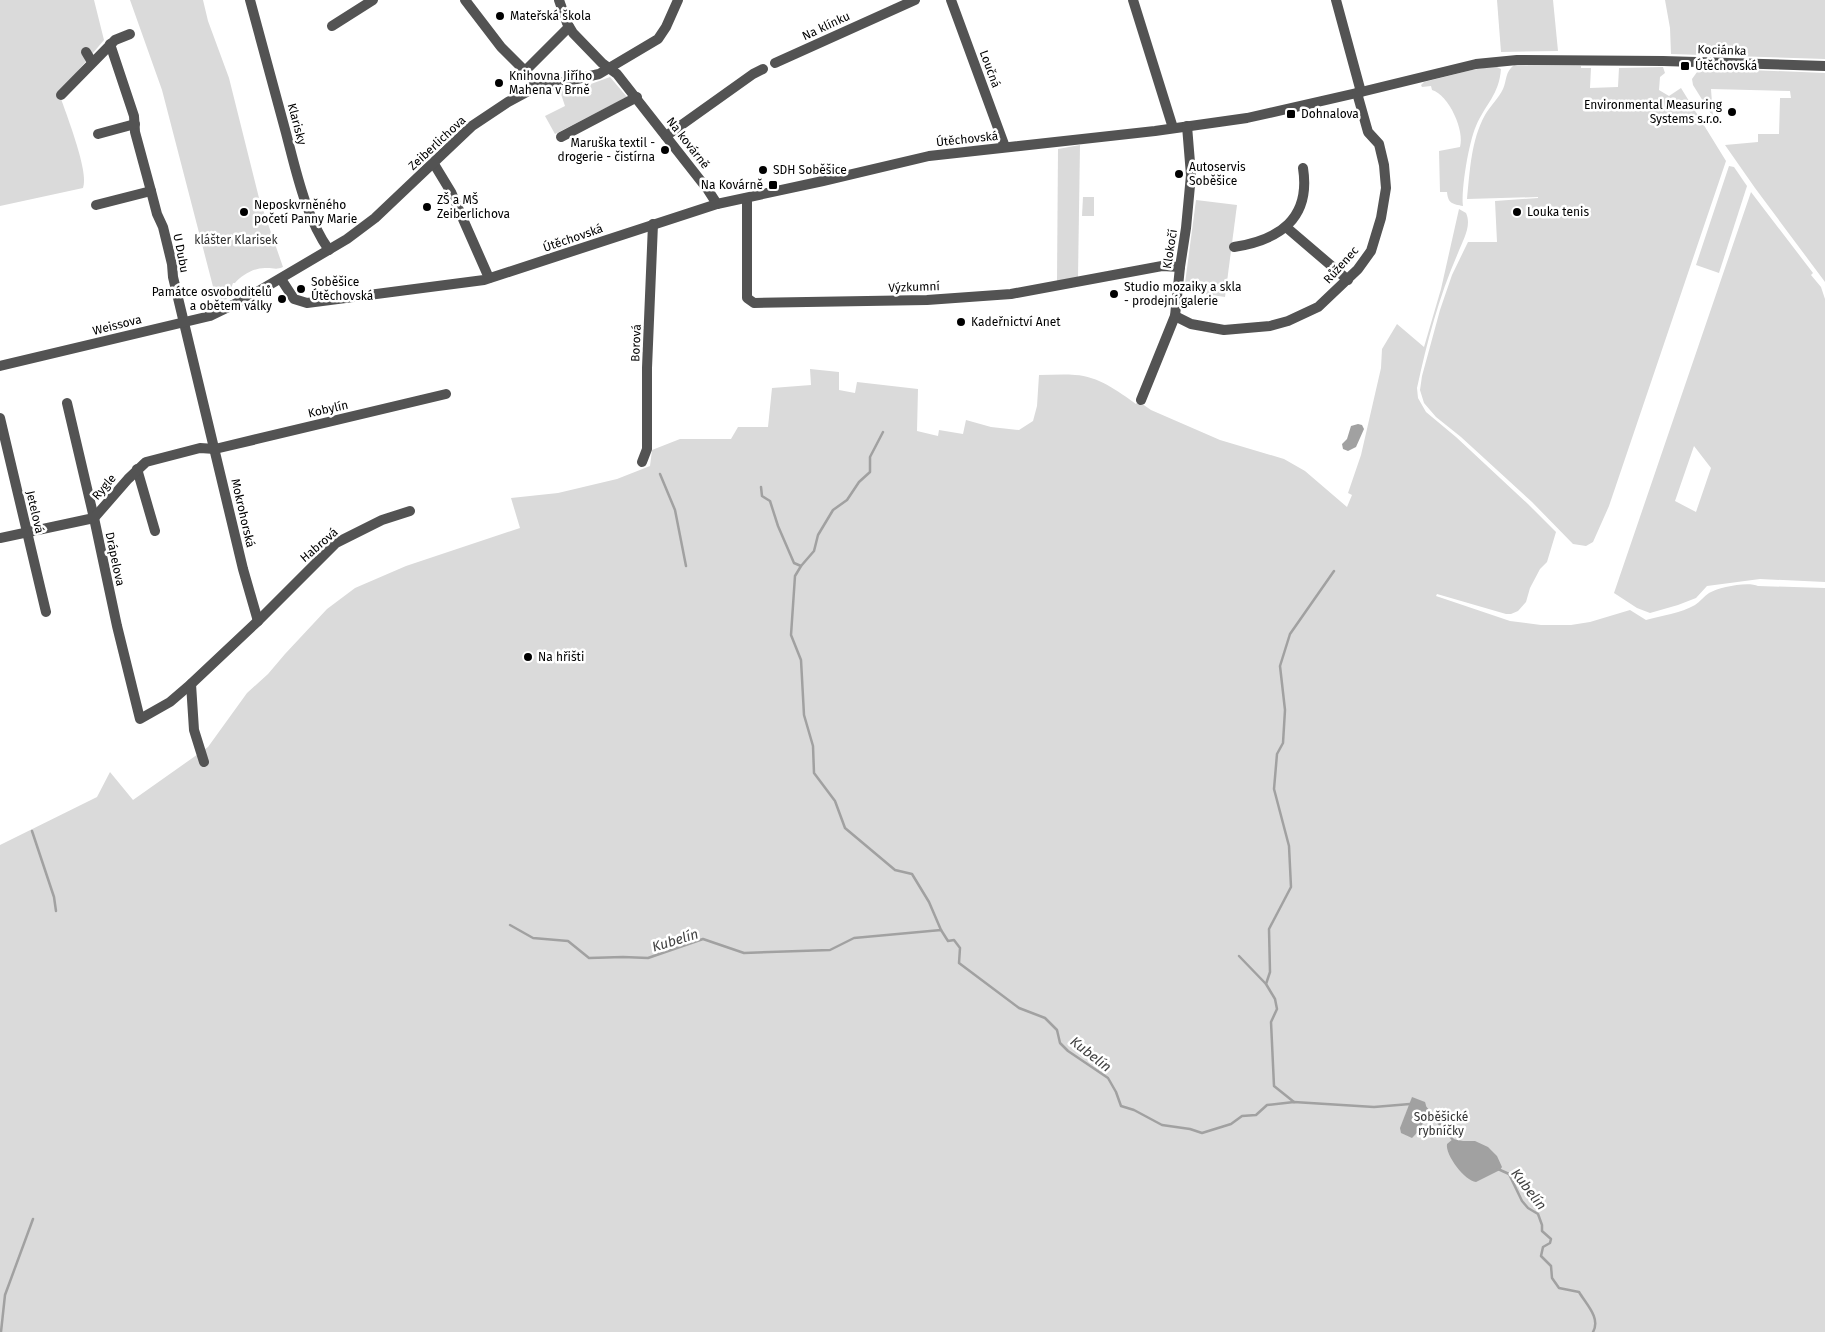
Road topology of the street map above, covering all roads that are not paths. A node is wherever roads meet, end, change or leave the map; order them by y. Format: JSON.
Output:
{"nodes":[{"id":1,"x":250,"y":0,"type":"edge"},
{"id":2,"x":373,"y":0,"type":"edge"},
{"id":3,"x":465,"y":0,"type":"edge"},
{"id":4,"x":559,"y":0,"type":"edge"},
{"id":5,"x":678,"y":0,"type":"edge"},
{"id":6,"x":915,"y":0,"type":"edge"},
{"id":7,"x":951,"y":0,"type":"edge"},
{"id":8,"x":1133,"y":0,"type":"edge"},
{"id":9,"x":1336,"y":0,"type":"edge"},
{"id":10,"x":332,"y":26,"type":"dead end"},
{"id":11,"x":569,"y":27,"type":"junction"},
{"id":12,"x":130,"y":34,"type":"dead end"},
{"id":13,"x":110,"y":44,"type":"junction"},
{"id":14,"x":86,"y":52,"type":"dead end"},
{"id":15,"x":1679,"y":61,"type":"joint"},
{"id":16,"x":92,"y":62,"type":"junction"},
{"id":17,"x":775,"y":63,"type":"dead end"},
{"id":18,"x":1825,"y":66,"type":"edge"},
{"id":19,"x":610,"y":69,"type":"junction"},
{"id":20,"x":763,"y":69,"type":"dead end"},
{"id":21,"x":525,"y":71,"type":"junction"},
{"id":22,"x":536,"y":88,"type":"junction"},
{"id":23,"x":1359,"y":93,"type":"junction"},
{"id":24,"x":61,"y":95,"type":"dead end"},
{"id":25,"x":637,"y":98,"type":"junction"},
{"id":26,"x":135,"y":124,"type":"junction"},
{"id":27,"x":1187,"y":126,"type":"junction"},
{"id":28,"x":1173,"y":128,"type":"junction"},
{"id":29,"x":98,"y":134,"type":"dead end"},
{"id":30,"x":666,"y":136,"type":"junction"},
{"id":31,"x":561,"y":137,"type":"dead end"},
{"id":32,"x":1005,"y":147,"type":"junction"},
{"id":33,"x":434,"y":164,"type":"junction"},
{"id":34,"x":1303,"y":168,"type":"dead end"},
{"id":35,"x":151,"y":191,"type":"junction"},
{"id":36,"x":748,"y":198,"type":"junction"},
{"id":37,"x":717,"y":204,"type":"junction"},
{"id":38,"x":96,"y":205,"type":"dead end"},
{"id":39,"x":654,"y":224,"type":"junction"},
{"id":40,"x":1286,"y":227,"type":"junction"},
{"id":41,"x":1234,"y":248,"type":"dead end"},
{"id":42,"x":329,"y":250,"type":"junction"},
{"id":43,"x":1180,"y":267,"type":"junction"},
{"id":44,"x":490,"y":278,"type":"junction"},
{"id":45,"x":281,"y":279,"type":"junction"},
{"id":46,"x":1348,"y":280,"type":"junction"},
{"id":47,"x":237,"y":304,"type":"joint"},
{"id":48,"x":1175,"y":316,"type":"junction"},
{"id":49,"x":185,"y":321,"type":"junction"},
{"id":50,"x":0,"y":366,"type":"edge"},
{"id":51,"x":446,"y":394,"type":"dead end"},
{"id":52,"x":1141,"y":400,"type":"dead end"},
{"id":53,"x":67,"y":404,"type":"dead end"},
{"id":54,"x":0,"y":418,"type":"edge"},
{"id":55,"x":215,"y":449,"type":"junction"},
{"id":56,"x":642,"y":462,"type":"dead end"},
{"id":57,"x":137,"y":469,"type":"junction"},
{"id":58,"x":410,"y":511,"type":"dead end"},
{"id":59,"x":94,"y":518,"type":"junction"},
{"id":60,"x":27,"y":531,"type":"junction"},
{"id":61,"x":155,"y":531,"type":"dead end"},
{"id":62,"x":0,"y":538,"type":"edge"},
{"id":63,"x":46,"y":612,"type":"dead end"},
{"id":64,"x":258,"y":621,"type":"junction"},
{"id":65,"x":191,"y":684,"type":"junction"},
{"id":66,"x":204,"y":762,"type":"dead end"}],
"edges":[{"from":1,"to":42,"type":"street","name":"Klarisky"},
{"from":2,"to":10,"type":"street"},
{"from":3,"to":21,"type":"street"},
{"from":4,"to":11,"type":"street","name":"Na kovárně"},
{"from":5,"to":19,"type":"street","name":"Zeiberlichova"},
{"from":6,"to":17,"type":"street","name":"Na klínku"},
{"from":7,"to":32,"type":"street","name":"Loučná"},
{"from":8,"to":28,"type":"street"},
{"from":9,"to":23,"type":"street","name":"Růženec"},
{"from":11,"to":19,"type":"street","name":"Na kovárně"},
{"from":11,"to":21,"type":"street"},
{"from":12,"to":13,"type":"street"},
{"from":13,"to":16,"type":"street"},
{"from":13,"to":26,"type":"street","name":"U Dubu"},
{"from":14,"to":16,"type":"street"},
{"from":15,"to":18,"type":"street","name":"Kociánka"},
{"from":15,"to":23,"type":"street","name":"Útěchovská"},
{"from":16,"to":24,"type":"street"},
{"from":19,"to":22,"type":"street","name":"Zeiberlichova"},
{"from":19,"to":25,"type":"street","name":"Na kovárně"},
{"from":20,"to":30,"type":"street"},
{"from":21,"to":22,"type":"street"},
{"from":22,"to":33,"type":"street","name":"Zeiberlichova"},
{"from":23,"to":27,"type":"street","name":"Útěchovská"},
{"from":23,"to":46,"type":"street","name":"Růženec"},
{"from":25,"to":30,"type":"street","name":"Na kovárně"},
{"from":25,"to":31,"type":"street"},
{"from":26,"to":29,"type":"street"},
{"from":26,"to":35,"type":"street","name":"U Dubu"},
{"from":27,"to":28,"type":"street","name":"Útěchovská"},
{"from":27,"to":43,"type":"street","name":"Klokočí"},
{"from":28,"to":32,"type":"street","name":"Útěchovská"},
{"from":30,"to":37,"type":"street","name":"Na kovárně"},
{"from":32,"to":36,"type":"street","name":"Útěchovská"},
{"from":33,"to":42,"type":"street","name":"Zeiberlichova"},
{"from":33,"to":44,"type":"street"},
{"from":34,"to":40,"type":"street"},
{"from":35,"to":38,"type":"street"},
{"from":35,"to":49,"type":"street","name":"U Dubu"},
{"from":36,"to":37,"type":"street","name":"Útěchovská"},
{"from":36,"to":43,"type":"street","name":"Výzkumní"},
{"from":37,"to":39,"type":"street","name":"Útěchovská"},
{"from":39,"to":44,"type":"street","name":"Útěchovská"},
{"from":39,"to":56,"type":"street","name":"Borová"},
{"from":40,"to":41,"type":"street"},
{"from":40,"to":46,"type":"street"},
{"from":42,"to":45,"type":"street","name":"Zeiberlichova"},
{"from":43,"to":48,"type":"street","name":"Klokočí"},
{"from":44,"to":45,"type":"street","name":"Útěchovská"},
{"from":45,"to":47,"type":"street","name":"Zeiberlichova"},
{"from":46,"to":48,"type":"street","name":"Růženec"},
{"from":47,"to":49,"type":"street","name":"Weissova"},
{"from":48,"to":52,"type":"street","name":"Klokočí"},
{"from":49,"to":50,"type":"street","name":"Weissova"},
{"from":49,"to":55,"type":"street","name":"Mokrohorská"},
{"from":51,"to":55,"type":"street","name":"Kobylín"},
{"from":53,"to":59,"type":"street","name":"Drápelova"},
{"from":54,"to":60,"type":"street","name":"Jetelová"},
{"from":55,"to":57,"type":"street","name":"Rygle"},
{"from":55,"to":64,"type":"street","name":"Mokrohorská"},
{"from":57,"to":59,"type":"street","name":"Rygle"},
{"from":57,"to":61,"type":"street"},
{"from":58,"to":64,"type":"street","name":"Habrová"},
{"from":59,"to":60,"type":"street","name":"Rygle"},
{"from":59,"to":65,"type":"street","name":"Drápelova"},
{"from":60,"to":62,"type":"street","name":"Rygle"},
{"from":60,"to":63,"type":"street","name":"Jetelová"},
{"from":64,"to":65,"type":"street"},
{"from":65,"to":66,"type":"street"}]}
